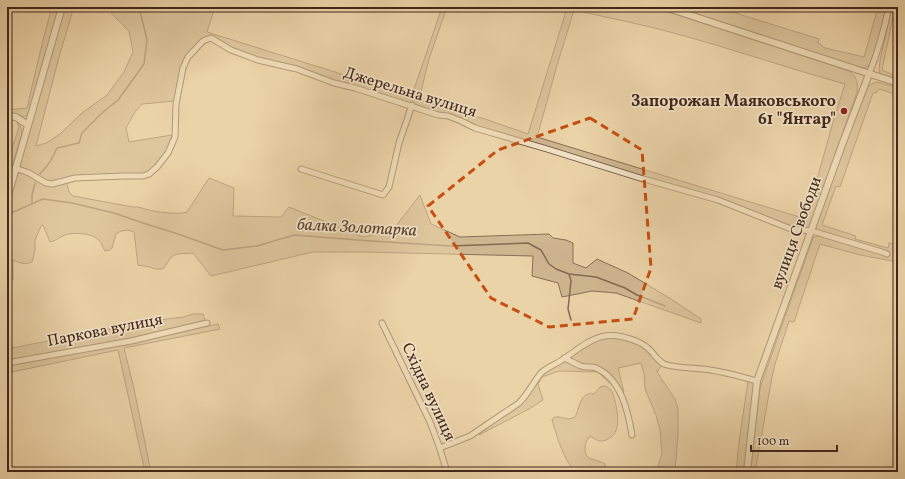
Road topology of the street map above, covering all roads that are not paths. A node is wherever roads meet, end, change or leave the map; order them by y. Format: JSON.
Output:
{"nodes":[{"id":1,"x":62,"y":7,"type":"edge"},
{"id":2,"x":665,"y":7,"type":"edge"},
{"id":3,"x":889,"y":7,"type":"edge"},
{"id":4,"x":869,"y":74,"type":"junction"},
{"id":5,"x":898,"y":83,"type":"edge"},
{"id":6,"x":412,"y":105,"type":"junction"},
{"id":7,"x":7,"y":116,"type":"edge"},
{"id":8,"x":28,"y":124,"type":"junction"},
{"id":9,"x":15,"y":168,"type":"junction"},
{"id":10,"x":302,"y":169,"type":"dead end"},
{"id":11,"x":7,"y":198,"type":"edge"},
{"id":12,"x":812,"y":231,"type":"junction"},
{"id":13,"x":887,"y":254,"type":"dead end"},
{"id":14,"x":207,"y":323,"type":"dead end"},
{"id":15,"x":382,"y":323,"type":"dead end"},
{"id":16,"x":564,"y":358,"type":"junction"},
{"id":17,"x":7,"y":363,"type":"edge"},
{"id":18,"x":757,"y":381,"type":"junction"},
{"id":19,"x":632,"y":435,"type":"dead end"},
{"id":20,"x":440,"y":448,"type":"junction"},
{"id":21,"x":447,"y":472,"type":"edge"},
{"id":22,"x":747,"y":472,"type":"edge"}],
"edges":[{"from":1,"to":8,"type":"street"},
{"from":2,"to":4,"type":"street"},
{"from":3,"to":4,"type":"street","name":"вулиця Свободи"},
{"from":4,"to":5,"type":"street"},
{"from":4,"to":12,"type":"street","name":"вулиця Свободи"},
{"from":6,"to":9,"type":"street","name":"Джерельна вулиця"},
{"from":6,"to":10,"type":"street"},
{"from":6,"to":12,"type":"street","name":"Джерельна вулиця"},
{"from":7,"to":8,"type":"street"},
{"from":8,"to":9,"type":"street"},
{"from":9,"to":11,"type":"street"},
{"from":12,"to":13,"type":"street","name":"Джерельна вулиця"},
{"from":12,"to":18,"type":"street","name":"вулиця Свободи"},
{"from":14,"to":17,"type":"street","name":"Паркова вулиця"},
{"from":15,"to":20,"type":"street","name":"Східна вулиця"},
{"from":16,"to":18,"type":"street"},
{"from":16,"to":19,"type":"street"},
{"from":16,"to":20,"type":"street"},
{"from":18,"to":22,"type":"street","name":"вулиця Свободи"},
{"from":20,"to":21,"type":"street","name":"Східна вулиця"}]}
